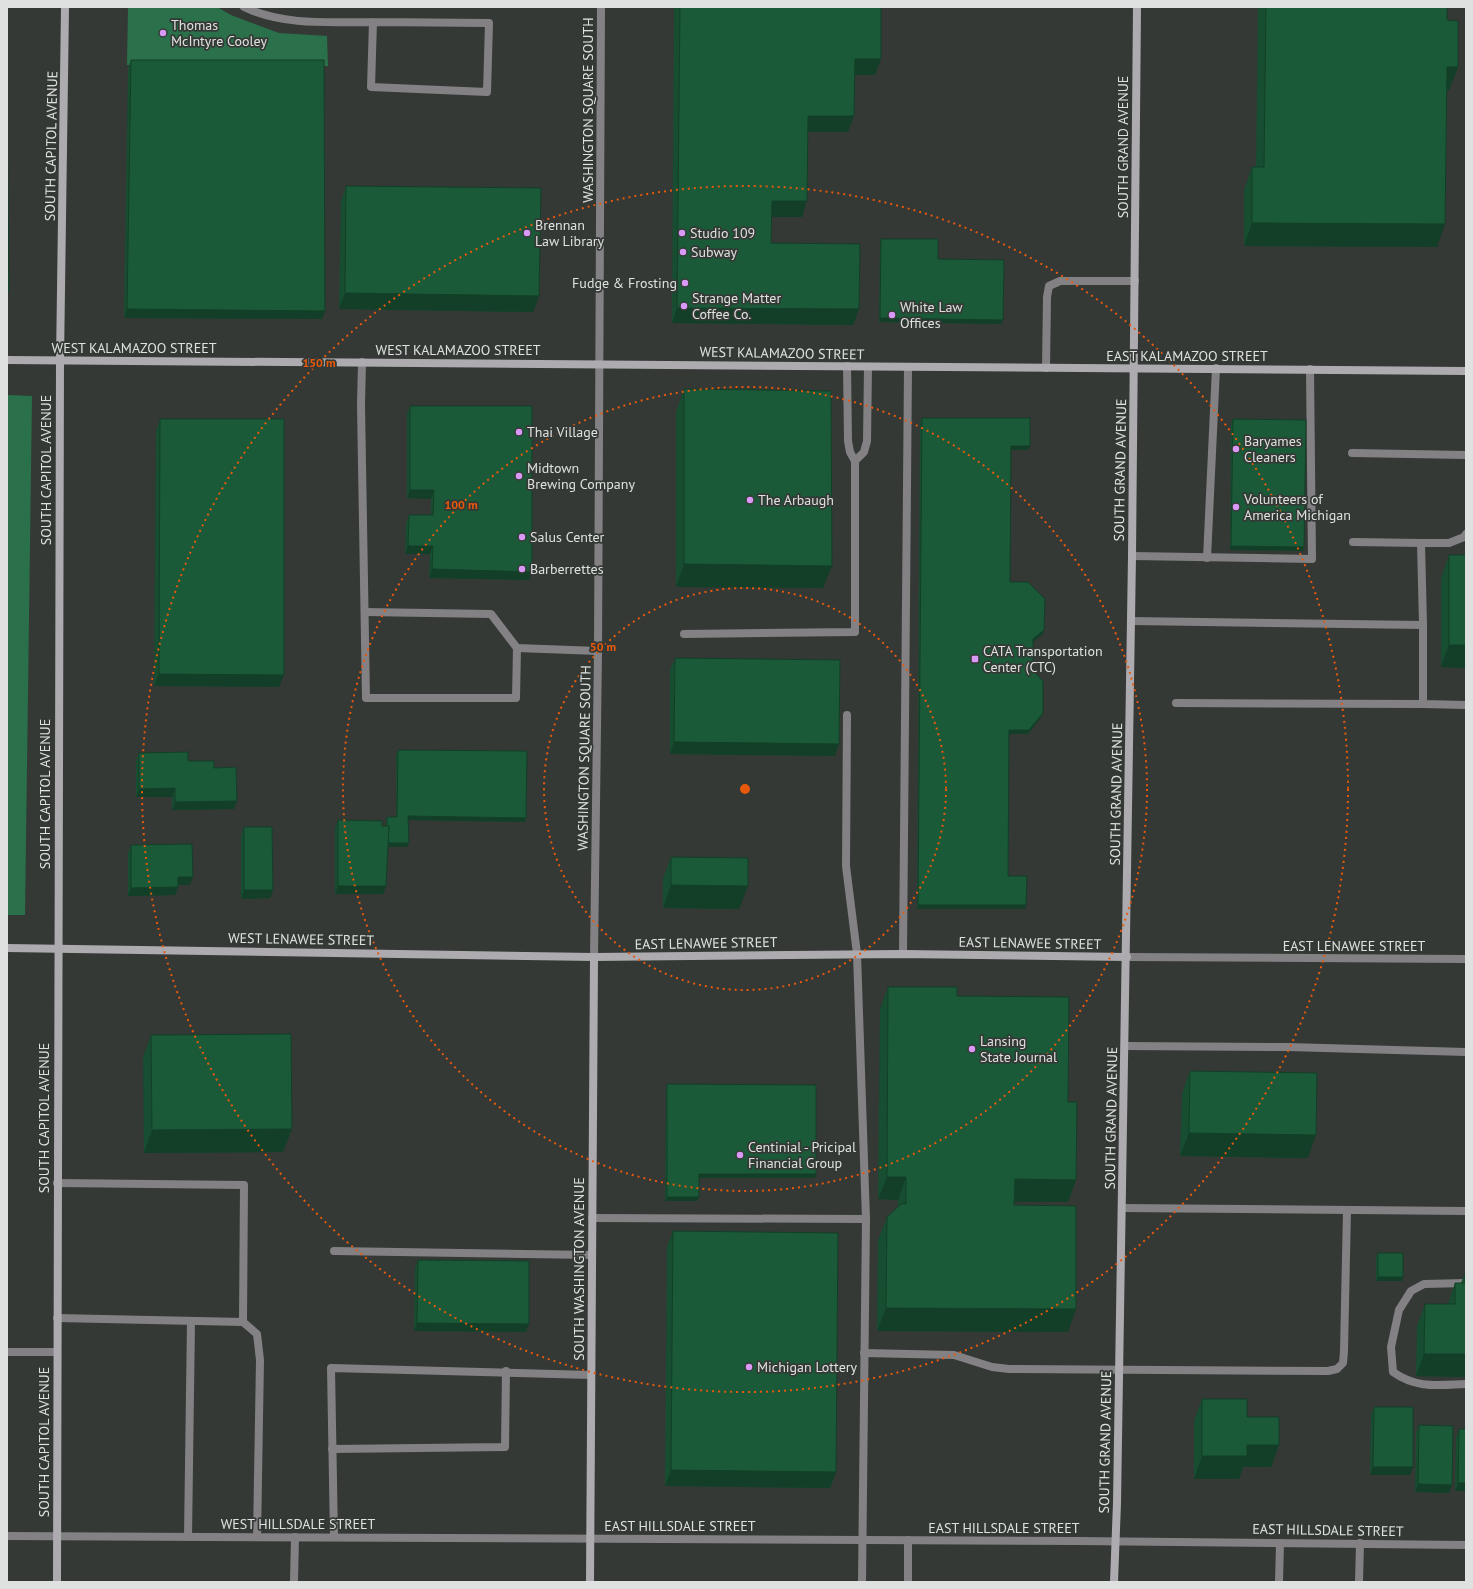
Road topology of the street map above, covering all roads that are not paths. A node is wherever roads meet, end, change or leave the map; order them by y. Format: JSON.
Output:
{"nodes":[{"id":1,"x":65,"y":7,"type":"edge"},
{"id":2,"x":244,"y":7,"type":"edge"},
{"id":3,"x":601,"y":7,"type":"edge"},
{"id":4,"x":1137,"y":7,"type":"edge"},
{"id":5,"x":373,"y":22,"type":"junction"},
{"id":6,"x":1135,"y":281,"type":"junction"},
{"id":7,"x":7,"y":360,"type":"edge"},
{"id":8,"x":60,"y":360,"type":"junction"},
{"id":9,"x":362,"y":362,"type":"junction"},
{"id":10,"x":600,"y":364,"type":"junction"},
{"id":11,"x":848,"y":366,"type":"junction"},
{"id":12,"x":868,"y":367,"type":"junction"},
{"id":13,"x":908,"y":367,"type":"junction"},
{"id":14,"x":1046,"y":368,"type":"junction"},
{"id":15,"x":1134,"y":368,"type":"junction"},
{"id":16,"x":1216,"y":368,"type":"junction"},
{"id":17,"x":1310,"y":369,"type":"junction"},
{"id":18,"x":1466,"y":371,"type":"edge"},
{"id":19,"x":1352,"y":453,"type":"dead end"},
{"id":20,"x":1466,"y":455,"type":"edge"},
{"id":21,"x":855,"y":461,"type":"junction"},
{"id":22,"x":1466,"y":534,"type":"edge"},
{"id":23,"x":1353,"y":542,"type":"dead end"},
{"id":24,"x":1422,"y":543,"type":"junction"},
{"id":25,"x":1132,"y":556,"type":"junction"},
{"id":26,"x":1207,"y":558,"type":"junction"},
{"id":27,"x":366,"y":612,"type":"junction"},
{"id":28,"x":1131,"y":621,"type":"junction"},
{"id":29,"x":1423,"y":625,"type":"junction"},
{"id":30,"x":684,"y":634,"type":"dead end"},
{"id":31,"x":517,"y":648,"type":"junction"},
{"id":32,"x":598,"y":651,"type":"junction"},
{"id":33,"x":1176,"y":703,"type":"dead end"},
{"id":34,"x":1423,"y":704,"type":"junction"},
{"id":35,"x":1466,"y":705,"type":"edge"},
{"id":36,"x":847,"y":715,"type":"dead end"},
{"id":37,"x":7,"y":948,"type":"edge"},
{"id":38,"x":57,"y":948,"type":"junction"},
{"id":39,"x":857,"y":954,"type":"junction"},
{"id":40,"x":903,"y":954,"type":"junction"},
{"id":41,"x":594,"y":957,"type":"junction"},
{"id":42,"x":1127,"y":957,"type":"junction"},
{"id":43,"x":1466,"y":959,"type":"edge"},
{"id":44,"x":1125,"y":1046,"type":"junction"},
{"id":45,"x":1466,"y":1052,"type":"edge"},
{"id":46,"x":57,"y":1183,"type":"junction"},
{"id":47,"x":1122,"y":1208,"type":"junction"},
{"id":48,"x":1347,"y":1210,"type":"junction"},
{"id":49,"x":1466,"y":1211,"type":"edge"},
{"id":50,"x":592,"y":1218,"type":"junction"},
{"id":51,"x":866,"y":1219,"type":"junction"},
{"id":52,"x":334,"y":1251,"type":"dead end"},
{"id":53,"x":592,"y":1255,"type":"junction"},
{"id":54,"x":1466,"y":1283,"type":"edge"},
{"id":55,"x":57,"y":1318,"type":"junction"},
{"id":56,"x":191,"y":1321,"type":"junction"},
{"id":57,"x":243,"y":1322,"type":"junction"},
{"id":58,"x":7,"y":1352,"type":"edge"},
{"id":59,"x":57,"y":1352,"type":"junction"},
{"id":60,"x":864,"y":1354,"type":"junction"},
{"id":61,"x":1119,"y":1370,"type":"junction"},
{"id":62,"x":506,"y":1371,"type":"junction"},
{"id":63,"x":591,"y":1375,"type":"junction"},
{"id":64,"x":1466,"y":1384,"type":"edge"},
{"id":65,"x":332,"y":1449,"type":"junction"},
{"id":66,"x":7,"y":1536,"type":"edge"},
{"id":67,"x":57,"y":1536,"type":"junction"},
{"id":68,"x":188,"y":1537,"type":"junction"},
{"id":69,"x":257,"y":1537,"type":"junction"},
{"id":70,"x":295,"y":1537,"type":"junction"},
{"id":71,"x":334,"y":1537,"type":"junction"},
{"id":72,"x":590,"y":1538,"type":"junction"},
{"id":73,"x":862,"y":1540,"type":"junction"},
{"id":74,"x":908,"y":1540,"type":"junction"},
{"id":75,"x":1115,"y":1542,"type":"junction"},
{"id":76,"x":1280,"y":1542,"type":"junction"},
{"id":77,"x":1360,"y":1543,"type":"junction"},
{"id":78,"x":1466,"y":1545,"type":"edge"},
{"id":79,"x":57,"y":1582,"type":"edge"},
{"id":80,"x":294,"y":1582,"type":"edge"},
{"id":81,"x":590,"y":1582,"type":"edge"},
{"id":82,"x":862,"y":1582,"type":"edge"},
{"id":83,"x":908,"y":1582,"type":"edge"},
{"id":84,"x":1114,"y":1582,"type":"edge"},
{"id":85,"x":1279,"y":1582,"type":"edge"},
{"id":86,"x":1359,"y":1582,"type":"edge"}],
"edges":[{"from":1,"to":8,"type":"street","name":"SOUTH CAPITOL AVENUE"},
{"from":2,"to":5,"type":"street"},
{"from":3,"to":10,"type":"street","name":"WASHINGTON SQUARE SOUTH"},
{"from":4,"to":6,"type":"street","name":"SOUTH GRAND AVENUE"},
{"from":5,"to":5,"type":"street"},
{"from":6,"to":14,"type":"street"},
{"from":6,"to":15,"type":"street","name":"SOUTH GRAND AVENUE"},
{"from":7,"to":8,"type":"street","name":"WEST KALAMAZOO STREET"},
{"from":8,"to":9,"type":"street","name":"WEST KALAMAZOO STREET"},
{"from":8,"to":38,"type":"street","name":"SOUTH CAPITOL AVENUE"},
{"from":9,"to":10,"type":"street","name":"WEST KALAMAZOO STREET"},
{"from":9,"to":27,"type":"street"},
{"from":10,"to":11,"type":"street","name":"WEST KALAMAZOO STREET"},
{"from":10,"to":32,"type":"street","name":"WASHINGTON SQUARE SOUTH"},
{"from":11,"to":12,"type":"street","name":"WEST KALAMAZOO STREET"},
{"from":11,"to":21,"type":"street"},
{"from":12,"to":13,"type":"street","name":"WEST KALAMAZOO STREET"},
{"from":12,"to":21,"type":"street"},
{"from":13,"to":14,"type":"street","name":"EAST KALAMAZOO STREET"},
{"from":13,"to":40,"type":"street"},
{"from":14,"to":15,"type":"street","name":"EAST KALAMAZOO STREET"},
{"from":15,"to":16,"type":"street","name":"EAST KALAMAZOO STREET"},
{"from":15,"to":25,"type":"street","name":"SOUTH GRAND AVENUE"},
{"from":16,"to":17,"type":"street","name":"EAST KALAMAZOO STREET"},
{"from":16,"to":26,"type":"street"},
{"from":17,"to":18,"type":"street","name":"EAST KALAMAZOO STREET"},
{"from":17,"to":26,"type":"street"},
{"from":19,"to":20,"type":"street"},
{"from":21,"to":30,"type":"street"},
{"from":22,"to":24,"type":"street"},
{"from":23,"to":24,"type":"street"},
{"from":24,"to":29,"type":"street"},
{"from":25,"to":26,"type":"street"},
{"from":25,"to":28,"type":"street","name":"SOUTH GRAND AVENUE"},
{"from":27,"to":31,"type":"street"},
{"from":27,"to":31,"type":"street"},
{"from":28,"to":29,"type":"street"},
{"from":28,"to":42,"type":"street","name":"SOUTH GRAND AVENUE"},
{"from":29,"to":34,"type":"street"},
{"from":31,"to":32,"type":"street"},
{"from":32,"to":41,"type":"street","name":"WASHINGTON SQUARE SOUTH"},
{"from":33,"to":34,"type":"street"},
{"from":34,"to":35,"type":"street"},
{"from":36,"to":39,"type":"street"},
{"from":37,"to":38,"type":"street","name":"WEST LENAWEE STREET"},
{"from":38,"to":41,"type":"street","name":"WEST LENAWEE STREET"},
{"from":38,"to":46,"type":"street","name":"SOUTH CAPITOL AVENUE"},
{"from":39,"to":40,"type":"street","name":"EAST LENAWEE STREET"},
{"from":39,"to":41,"type":"street","name":"EAST LENAWEE STREET"},
{"from":39,"to":51,"type":"street"},
{"from":40,"to":42,"type":"street","name":"EAST LENAWEE STREET"},
{"from":41,"to":50,"type":"street","name":"SOUTH WASHINGTON AVENUE"},
{"from":42,"to":43,"type":"street","name":"EAST LENAWEE STREET"},
{"from":42,"to":44,"type":"street","name":"SOUTH GRAND AVENUE"},
{"from":44,"to":45,"type":"street"},
{"from":44,"to":47,"type":"street","name":"SOUTH GRAND AVENUE"},
{"from":46,"to":55,"type":"street","name":"SOUTH CAPITOL AVENUE"},
{"from":46,"to":57,"type":"street"},
{"from":47,"to":48,"type":"street"},
{"from":47,"to":61,"type":"street","name":"SOUTH GRAND AVENUE"},
{"from":48,"to":49,"type":"street"},
{"from":48,"to":61,"type":"street"},
{"from":50,"to":51,"type":"street"},
{"from":50,"to":53,"type":"street","name":"SOUTH WASHINGTON AVENUE"},
{"from":51,"to":60,"type":"street"},
{"from":52,"to":53,"type":"street"},
{"from":53,"to":63,"type":"street","name":"SOUTH WASHINGTON AVENUE"},
{"from":54,"to":64,"type":"street"},
{"from":55,"to":56,"type":"street"},
{"from":55,"to":59,"type":"street","name":"SOUTH CAPITOL AVENUE"},
{"from":56,"to":57,"type":"street"},
{"from":56,"to":68,"type":"street"},
{"from":57,"to":69,"type":"street"},
{"from":58,"to":59,"type":"street"},
{"from":59,"to":67,"type":"street","name":"SOUTH CAPITOL AVENUE"},
{"from":60,"to":61,"type":"street"},
{"from":60,"to":73,"type":"street"},
{"from":61,"to":75,"type":"street","name":"SOUTH GRAND AVENUE"},
{"from":62,"to":63,"type":"street"},
{"from":62,"to":65,"type":"street"},
{"from":62,"to":65,"type":"street"},
{"from":63,"to":72,"type":"street","name":"SOUTH WASHINGTON AVENUE"},
{"from":65,"to":71,"type":"street"},
{"from":66,"to":67,"type":"street","name":"WEST HILLSDALE STREET"},
{"from":67,"to":68,"type":"street","name":"WEST HILLSDALE STREET"},
{"from":67,"to":79,"type":"street","name":"SOUTH CAPITOL AVENUE"},
{"from":68,"to":69,"type":"street","name":"WEST HILLSDALE STREET"},
{"from":69,"to":70,"type":"street","name":"WEST HILLSDALE STREET"},
{"from":70,"to":71,"type":"street","name":"WEST HILLSDALE STREET"},
{"from":70,"to":80,"type":"street"},
{"from":71,"to":72,"type":"street","name":"WEST HILLSDALE STREET"},
{"from":72,"to":73,"type":"street","name":"EAST HILLSDALE STREET"},
{"from":72,"to":81,"type":"street","name":"SOUTH WASHINGTON AVENUE"},
{"from":73,"to":74,"type":"street","name":"EAST HILLSDALE STREET"},
{"from":73,"to":82,"type":"street"},
{"from":74,"to":75,"type":"street","name":"EAST HILLSDALE STREET"},
{"from":74,"to":83,"type":"street"},
{"from":75,"to":76,"type":"street","name":"EAST HILLSDALE STREET"},
{"from":75,"to":84,"type":"street","name":"SOUTH GRAND AVENUE"},
{"from":76,"to":77,"type":"street","name":"EAST HILLSDALE STREET"},
{"from":76,"to":85,"type":"street"},
{"from":77,"to":78,"type":"street","name":"EAST HILLSDALE STREET"},
{"from":77,"to":86,"type":"street"}]}
